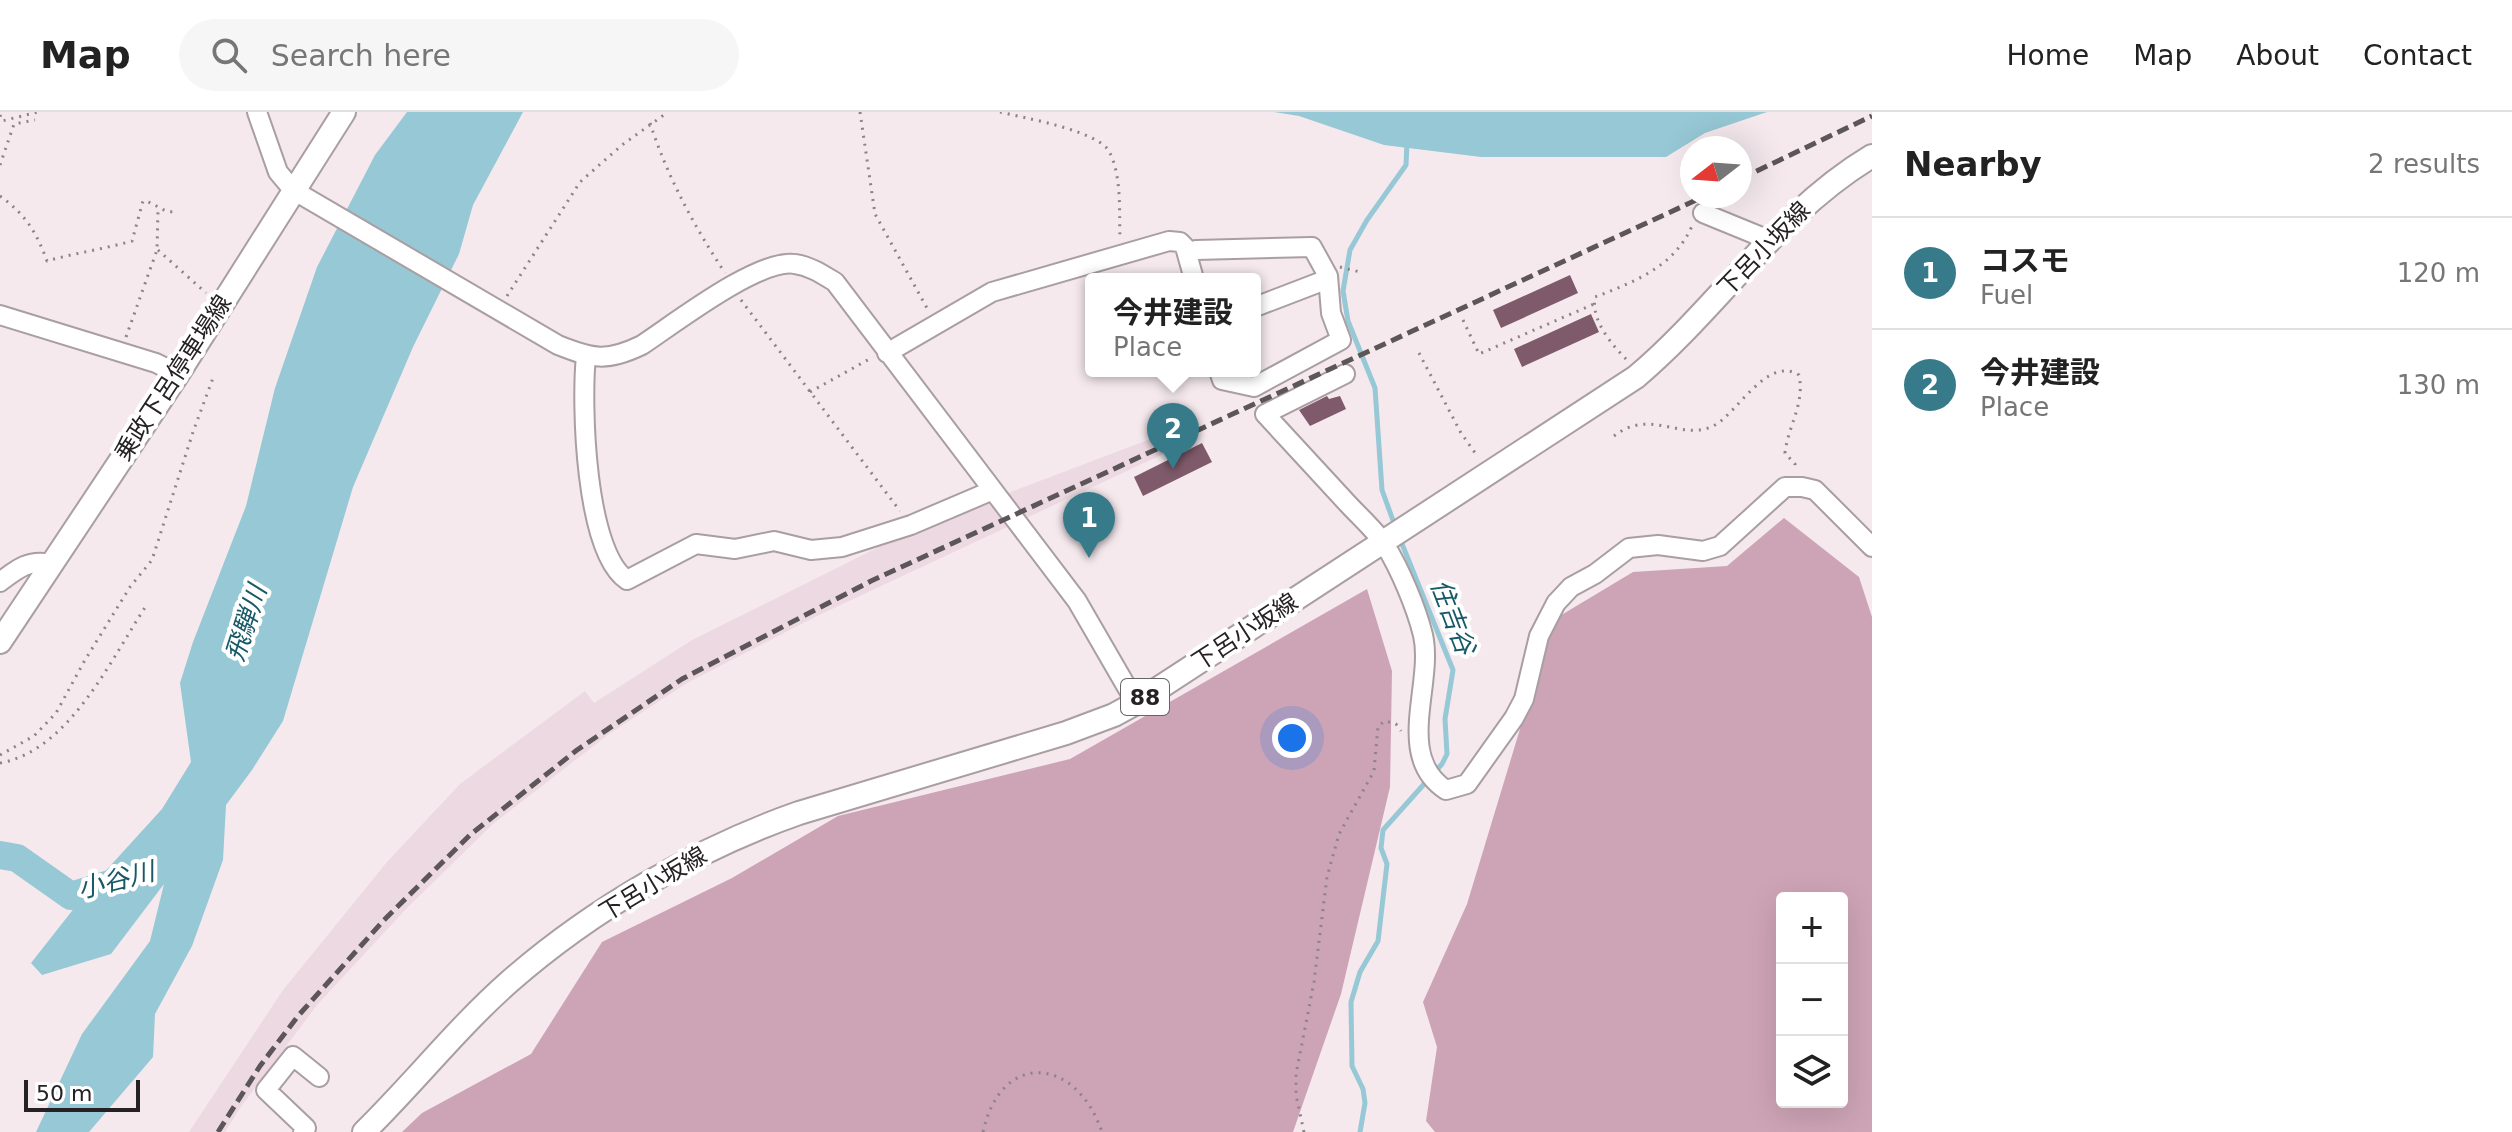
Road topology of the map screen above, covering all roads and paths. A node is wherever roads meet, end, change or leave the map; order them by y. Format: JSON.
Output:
{"nodes":[{"id":1,"x":38,"y":112,"type":"edge"},
{"id":2,"x":257,"y":112,"type":"edge"},
{"id":3,"x":344,"y":112,"type":"edge"},
{"id":4,"x":668,"y":112,"type":"edge"},
{"id":5,"x":860,"y":112,"type":"edge"},
{"id":6,"x":1000,"y":112,"type":"edge"},
{"id":7,"x":0,"y":115,"type":"edge"},
{"id":8,"x":35,"y":120,"type":"dead end"},
{"id":9,"x":650,"y":123,"type":"junction"},
{"id":10,"x":1872,"y":156,"type":"edge"},
{"id":11,"x":0,"y":165,"type":"edge"},
{"id":12,"x":293,"y":190,"type":"junction"},
{"id":13,"x":0,"y":196,"type":"edge"},
{"id":14,"x":158,"y":209,"type":"junction"},
{"id":15,"x":178,"y":211,"type":"dead end"},
{"id":16,"x":1703,"y":213,"type":"joint"},
{"id":17,"x":1769,"y":240,"type":"junction"},
{"id":18,"x":157,"y":250,"type":"junction"},
{"id":19,"x":1187,"y":254,"type":"junction"},
{"id":20,"x":1121,"y":255,"type":"junction"},
{"id":21,"x":1192,"y":273,"type":"edge"},
{"id":22,"x":1328,"y":279,"type":"junction"},
{"id":23,"x":734,"y":285,"type":"junction"},
{"id":24,"x":222,"y":303,"type":"junction"},
{"id":25,"x":1594,"y":304,"type":"junction"},
{"id":26,"x":1261,"y":305,"type":"edge"},
{"id":27,"x":501,"y":312,"type":"junction"},
{"id":28,"x":0,"y":315,"type":"edge"},
{"id":29,"x":1463,"y":320,"type":"dead end"},
{"id":30,"x":935,"y":324,"type":"junction"},
{"id":31,"x":121,"y":352,"type":"junction"},
{"id":32,"x":886,"y":352,"type":"junction"},
{"id":33,"x":1419,"y":353,"type":"dead end"},
{"id":34,"x":586,"y":356,"type":"junction"},
{"id":35,"x":1640,"y":373,"type":"junction"},
{"id":36,"x":178,"y":374,"type":"junction"},
{"id":37,"x":1345,"y":374,"type":"dead end"},
{"id":38,"x":1221,"y":377,"type":"edge"},
{"id":39,"x":213,"y":378,"type":"dead end"},
{"id":40,"x":810,"y":392,"type":"junction"},
{"id":41,"x":1614,"y":436,"type":"dead end"},
{"id":42,"x":1489,"y":473,"type":"junction"},
{"id":43,"x":1793,"y":486,"type":"junction"},
{"id":44,"x":993,"y":490,"type":"junction"},
{"id":45,"x":911,"y":525,"type":"junction"},
{"id":46,"x":1384,"y":542,"type":"junction"},
{"id":47,"x":1872,"y":547,"type":"edge"},
{"id":48,"x":51,"y":564,"type":"junction"},
{"id":49,"x":0,"y":582,"type":"edge"},
{"id":50,"x":146,"y":606,"type":"dead end"},
{"id":51,"x":0,"y":642,"type":"edge"},
{"id":52,"x":1136,"y":703,"type":"junction"},
{"id":53,"x":1404,"y":738,"type":"dead end"},
{"id":54,"x":0,"y":755,"type":"edge"},
{"id":55,"x":0,"y":763,"type":"edge"},
{"id":56,"x":319,"y":1077,"type":"dead end"},
{"id":57,"x":303,"y":1132,"type":"edge"},
{"id":58,"x":364,"y":1132,"type":"edge"},
{"id":59,"x":983,"y":1132,"type":"edge"},
{"id":60,"x":1102,"y":1132,"type":"edge"},
{"id":61,"x":1304,"y":1132,"type":"edge"}],
"edges":[{"from":1,"to":7,"type":"path"},
{"from":2,"to":12,"type":"street"},
{"from":3,"to":12,"type":"main road","name":"乗政下呂停車場線"},
{"from":4,"to":9,"type":"path"},
{"from":5,"to":30,"type":"path"},
{"from":6,"to":20,"type":"path"},
{"from":8,"to":11,"type":"path"},
{"from":9,"to":23,"type":"path"},
{"from":9,"to":27,"type":"path"},
{"from":10,"to":17,"type":"main road","name":"下呂小坂線","number":"88"},
{"from":12,"to":24,"type":"main road","name":"乗政下呂停車場線"},
{"from":12,"to":27,"type":"street"},
{"from":13,"to":14,"type":"path"},
{"from":14,"to":15,"type":"path"},
{"from":14,"to":18,"type":"path"},
{"from":16,"to":17,"type":"street"},
{"from":16,"to":25,"type":"path"},
{"from":17,"to":35,"type":"main road","name":"下呂小坂線","number":"88"},
{"from":18,"to":24,"type":"path"},
{"from":18,"to":31,"type":"path"},
{"from":19,"to":20,"type":"street"},
{"from":19,"to":21,"type":"street"},
{"from":19,"to":22,"type":"street"},
{"from":20,"to":30,"type":"street"},
{"from":22,"to":26,"type":"street"},
{"from":22,"to":38,"type":"street"},
{"from":23,"to":32,"type":"street"},
{"from":23,"to":34,"type":"street"},
{"from":23,"to":40,"type":"path"},
{"from":24,"to":36,"type":"main road","name":"乗政下呂停車場線"},
{"from":25,"to":29,"type":"path"},
{"from":25,"to":35,"type":"path"},
{"from":27,"to":34,"type":"street"},
{"from":28,"to":31,"type":"street"},
{"from":30,"to":32,"type":"street"},
{"from":31,"to":36,"type":"street"},
{"from":32,"to":40,"type":"path"},
{"from":32,"to":44,"type":"street"},
{"from":33,"to":42,"type":"path"},
{"from":34,"to":45,"type":"street"},
{"from":35,"to":42,"type":"main road","name":"下呂小坂線","number":"88"},
{"from":36,"to":48,"type":"main road","name":"乗政下呂停車場線"},
{"from":37,"to":46,"type":"street"},
{"from":39,"to":54,"type":"path"},
{"from":40,"to":45,"type":"path"},
{"from":41,"to":43,"type":"path"},
{"from":42,"to":46,"type":"main road","name":"下呂小坂線","number":"88"},
{"from":43,"to":46,"type":"street"},
{"from":43,"to":47,"type":"street"},
{"from":44,"to":45,"type":"street"},
{"from":44,"to":52,"type":"street"},
{"from":46,"to":52,"type":"main road","name":"下呂小坂線","number":"88"},
{"from":48,"to":49,"type":"street"},
{"from":48,"to":51,"type":"main road","name":"乗政下呂停車場線"},
{"from":50,"to":55,"type":"path"},
{"from":52,"to":58,"type":"main road","name":"下呂小坂線","number":"88"},
{"from":53,"to":61,"type":"path"},
{"from":56,"to":57,"type":"street"},
{"from":59,"to":60,"type":"path"}]}
